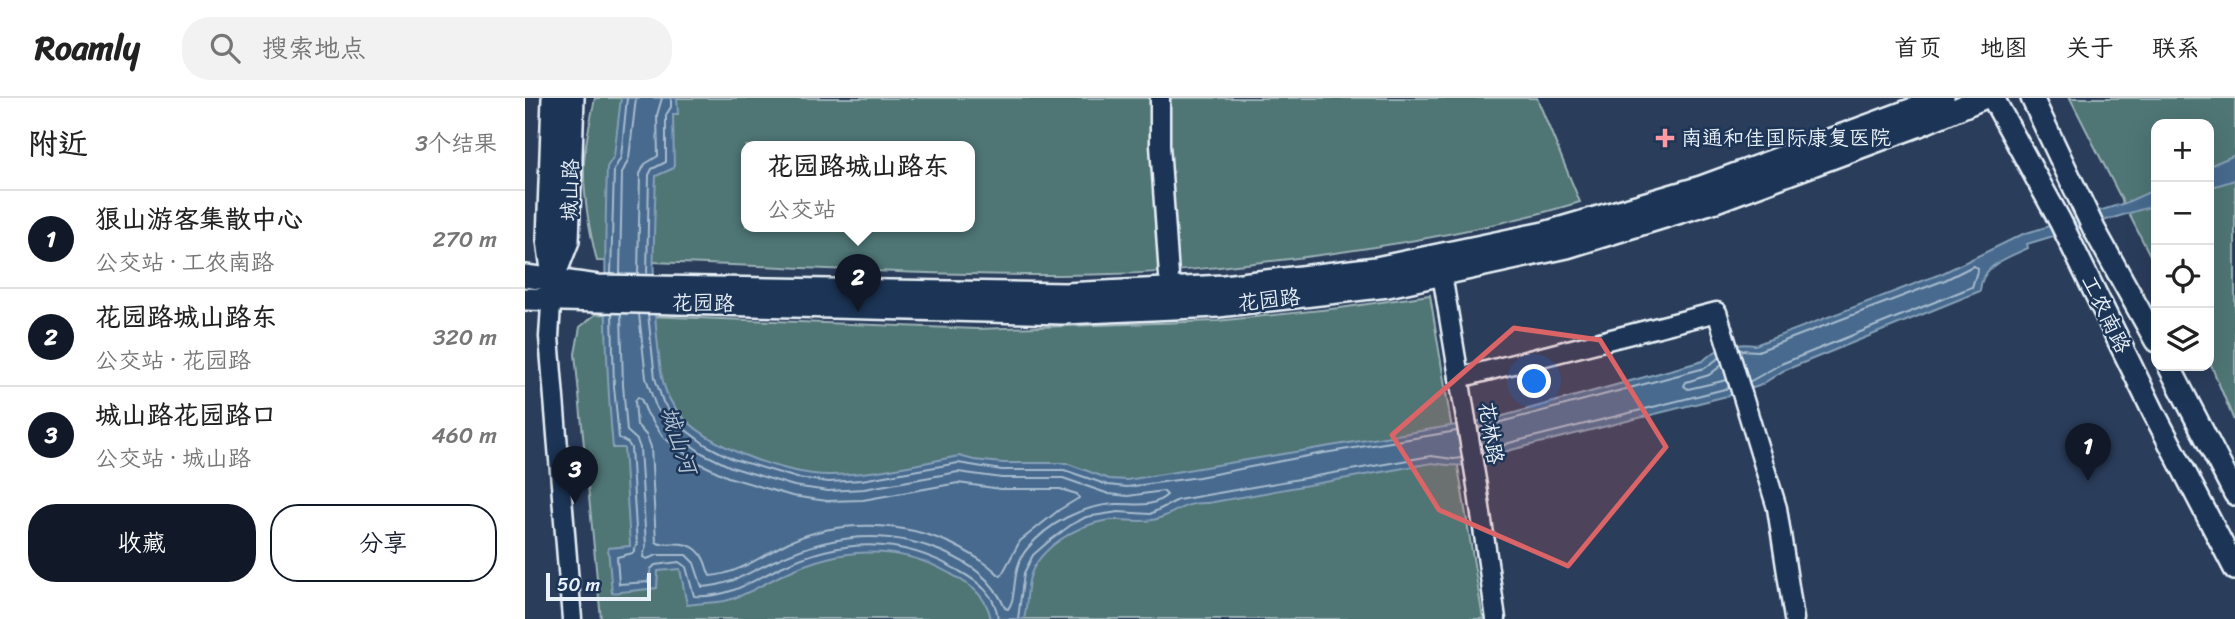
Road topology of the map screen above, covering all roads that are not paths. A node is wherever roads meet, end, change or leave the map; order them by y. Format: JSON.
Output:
{"nodes":[{"id":1,"x":552,"y":98,"type":"edge"},
{"id":2,"x":573,"y":98,"type":"edge"},
{"id":3,"x":1160,"y":98,"type":"edge"},
{"id":4,"x":1943,"y":98,"type":"edge"},
{"id":5,"x":1983,"y":98,"type":"edge"},
{"id":6,"x":1993,"y":98,"type":"edge"},
{"id":7,"x":2032,"y":98,"type":"edge"},
{"id":8,"x":1440,"y":265,"type":"junction"},
{"id":9,"x":1169,"y":275,"type":"dead end"},
{"id":10,"x":525,"y":276,"type":"edge"},
{"id":11,"x":553,"y":279,"type":"junction"},
{"id":12,"x":598,"y":294,"type":"junction"},
{"id":13,"x":525,"y":299,"type":"edge"},
{"id":14,"x":551,"y":300,"type":"junction"},
{"id":15,"x":2151,"y":332,"type":"edge"},
{"id":16,"x":2172,"y":371,"type":"edge"},
{"id":17,"x":1459,"y":378,"type":"junction"},
{"id":18,"x":2235,"y":495,"type":"edge"},
{"id":19,"x":2235,"y":569,"type":"edge"},
{"id":20,"x":572,"y":619,"type":"edge"},
{"id":21,"x":1496,"y":619,"type":"edge"},
{"id":22,"x":1794,"y":619,"type":"edge"}],
"edges":[{"from":1,"to":11,"type":"main road","name":"城山路"},
{"from":2,"to":11,"type":"main road","name":"城山路"},
{"from":3,"to":9,"type":"street"},
{"from":4,"to":8,"type":"main road","name":"花园路"},
{"from":5,"to":8,"type":"main road","name":"花园路"},
{"from":6,"to":19,"type":"main road","name":"工农南路"},
{"from":7,"to":15,"type":"main road","name":"工农南路"},
{"from":8,"to":12,"type":"main road","name":"花园路"},
{"from":8,"to":17,"type":"street","name":"花林路"},
{"from":10,"to":11,"type":"main road","name":"花园路"},
{"from":11,"to":12,"type":"main road","name":"花园路"},
{"from":11,"to":14,"type":"street","name":"城山路"},
{"from":12,"to":14,"type":"main road","name":"花园路"},
{"from":13,"to":14,"type":"main road","name":"花园路"},
{"from":14,"to":20,"type":"street","name":"城山路"},
{"from":16,"to":18,"type":"main road"},
{"from":17,"to":21,"type":"street","name":"花林路"},
{"from":17,"to":22,"type":"street"}]}
